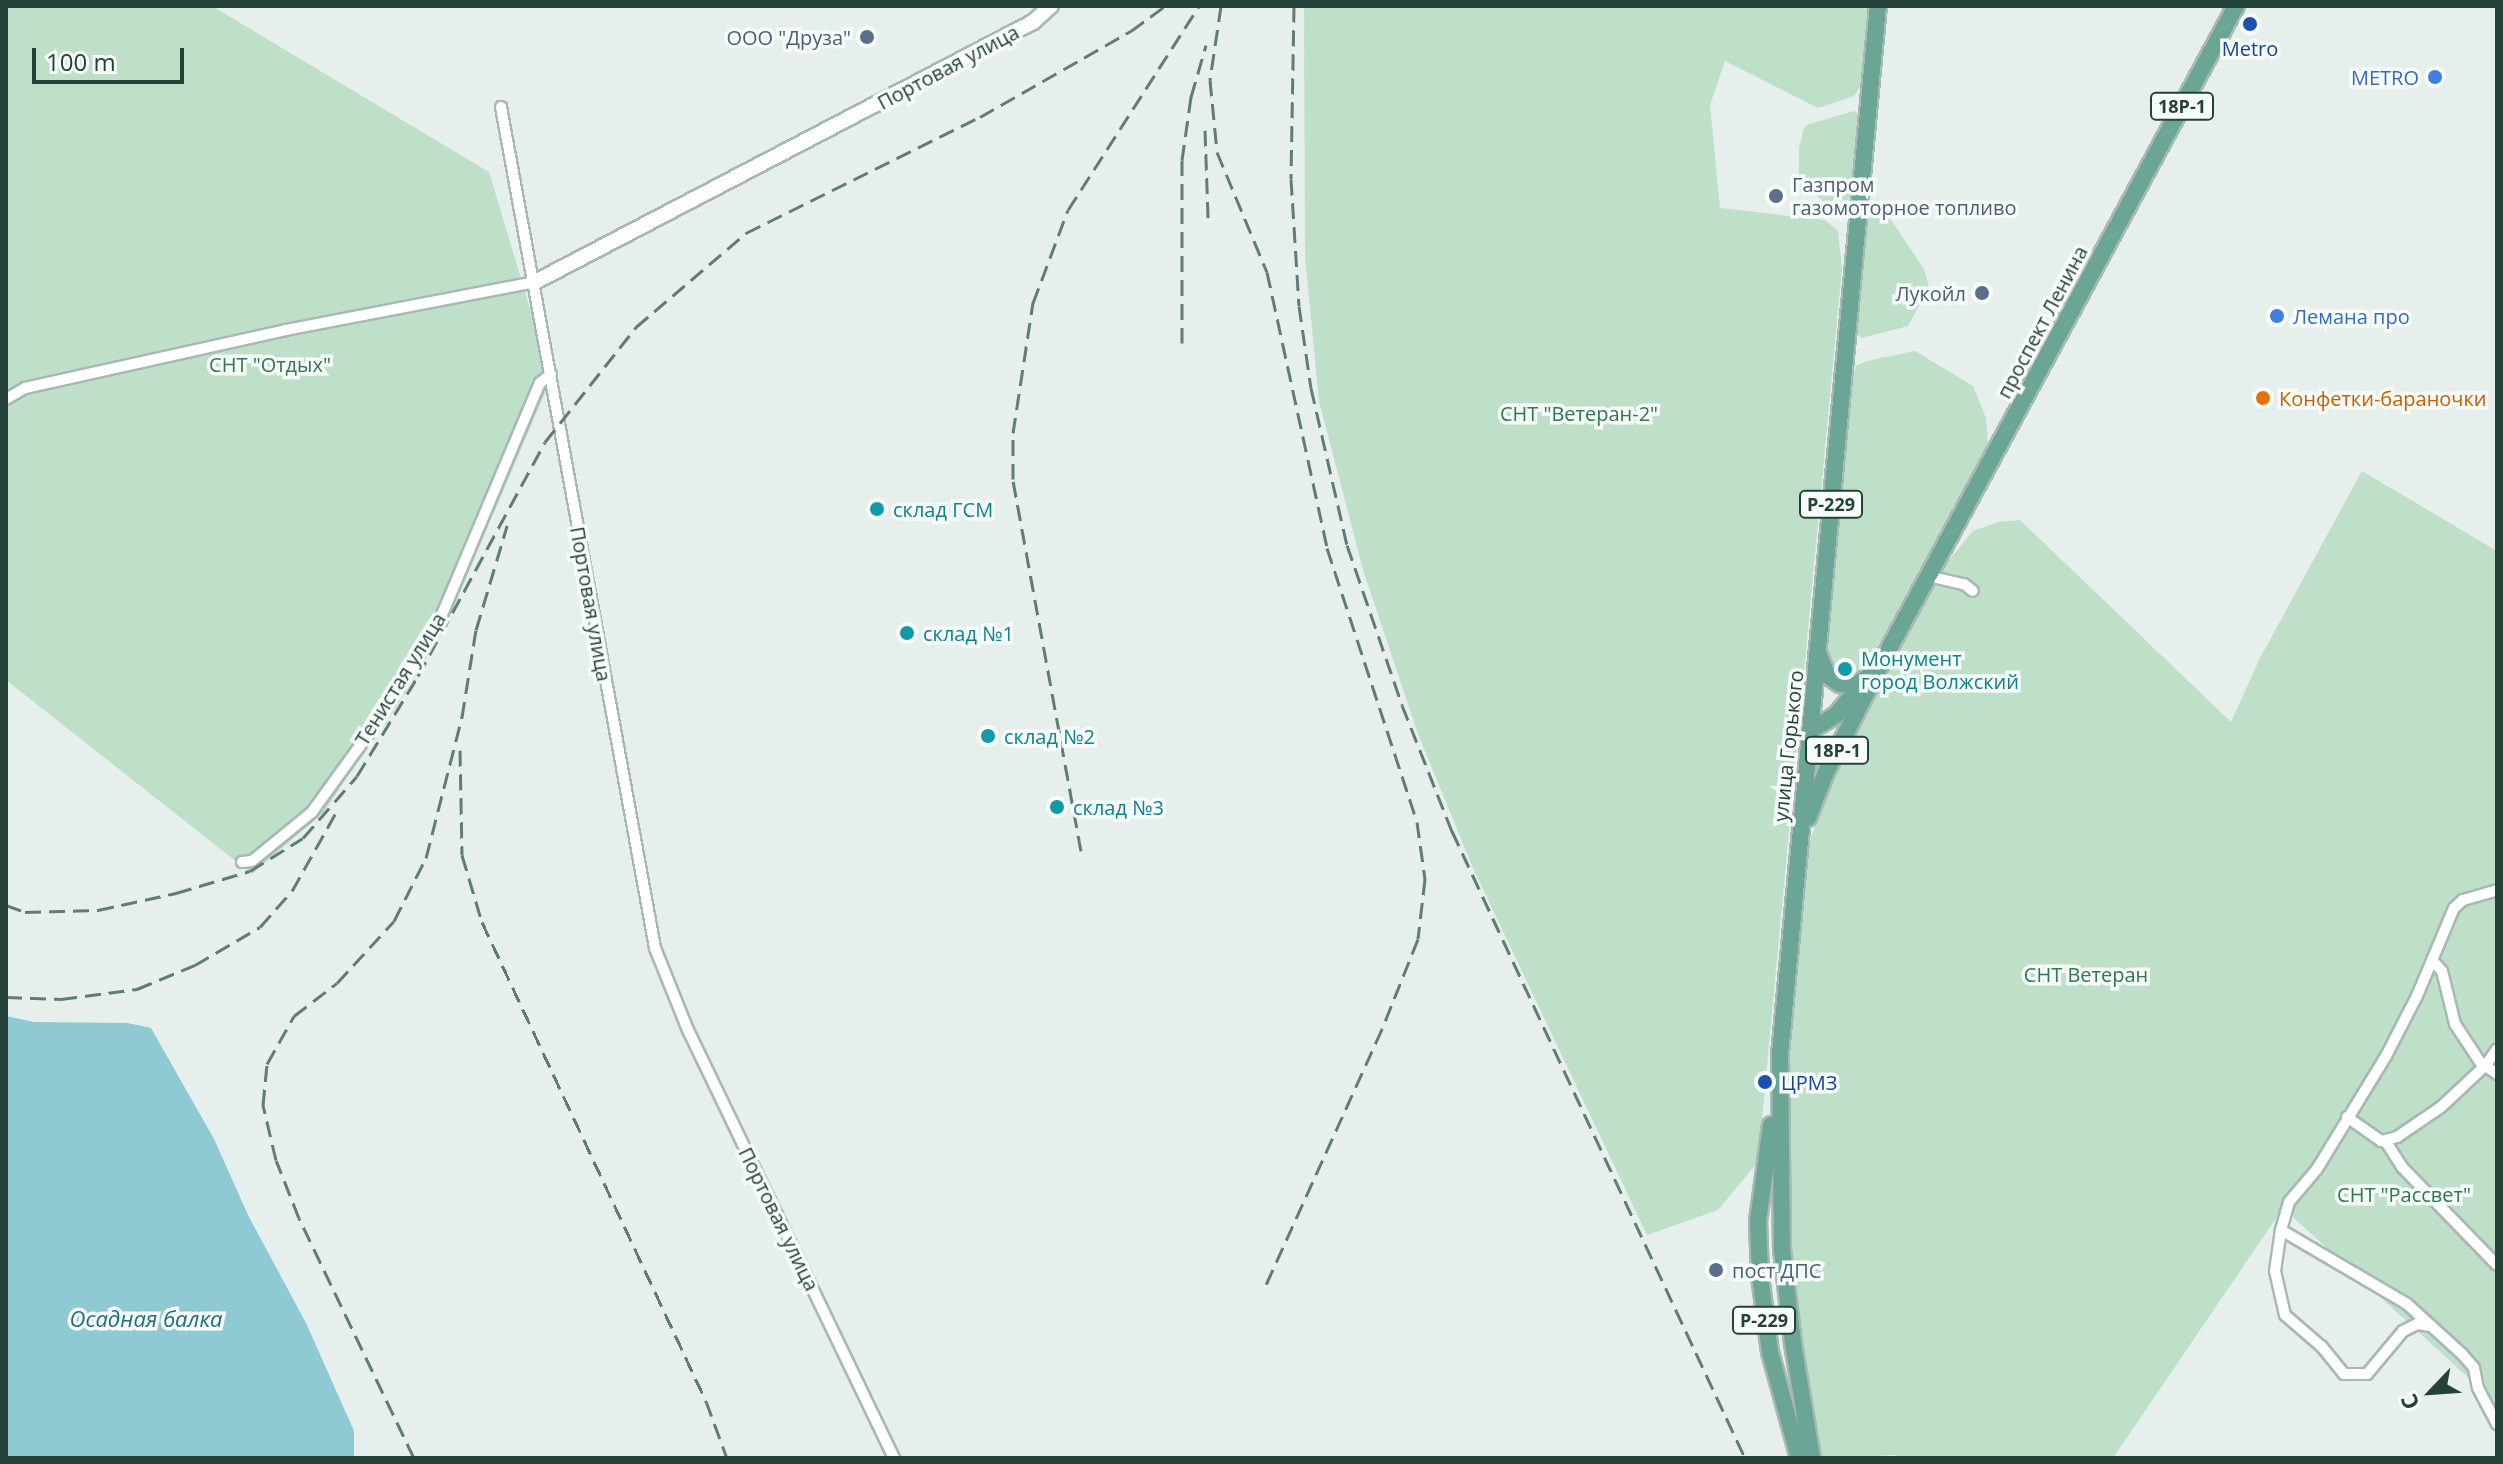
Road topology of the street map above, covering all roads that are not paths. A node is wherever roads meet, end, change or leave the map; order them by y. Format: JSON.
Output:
{"nodes":[{"id":1,"x":1051,"y":6,"type":"edge"},
{"id":2,"x":1878,"y":6,"type":"edge"},
{"id":3,"x":2236,"y":6,"type":"edge"},
{"id":4,"x":501,"y":107,"type":"dead end"},
{"id":5,"x":535,"y":282,"type":"junction"},
{"id":6,"x":551,"y":374,"type":"junction"},
{"id":7,"x":6,"y":399,"type":"edge"},
{"id":8,"x":1928,"y":576,"type":"junction"},
{"id":9,"x":1973,"y":591,"type":"dead end"},
{"id":10,"x":1817,"y":650,"type":"junction"},
{"id":11,"x":1884,"y":658,"type":"junction"},
{"id":12,"x":1867,"y":679,"type":"junction"},
{"id":13,"x":1854,"y":720,"type":"junction"},
{"id":14,"x":1817,"y":727,"type":"junction"},
{"id":15,"x":1798,"y":846,"type":"junction"},
{"id":16,"x":242,"y":862,"type":"dead end"},
{"id":17,"x":2497,"y":890,"type":"edge"},
{"id":18,"x":2432,"y":960,"type":"junction"},
{"id":19,"x":2497,"y":1049,"type":"edge"},
{"id":20,"x":2484,"y":1067,"type":"junction"},
{"id":21,"x":1780,"y":1068,"type":"junction"},
{"id":22,"x":2497,"y":1074,"type":"edge"},
{"id":23,"x":2347,"y":1117,"type":"junction"},
{"id":24,"x":2386,"y":1142,"type":"junction"},
{"id":25,"x":2281,"y":1230,"type":"junction"},
{"id":26,"x":2497,"y":1265,"type":"edge"},
{"id":27,"x":1786,"y":1285,"type":"junction"},
{"id":28,"x":1761,"y":1286,"type":"junction"},
{"id":29,"x":1789,"y":1314,"type":"junction"},
{"id":30,"x":1764,"y":1317,"type":"junction"},
{"id":31,"x":2431,"y":1326,"type":"junction"},
{"id":32,"x":2497,"y":1424,"type":"edge"},
{"id":33,"x":894,"y":1458,"type":"edge"},
{"id":34,"x":1799,"y":1458,"type":"edge"},
{"id":35,"x":1812,"y":1458,"type":"edge"}],
"edges":[{"from":1,"to":5,"type":"street","name":"Портовая улица"},
{"from":2,"to":10,"type":"main road","number":"Р-229"},
{"from":3,"to":8,"type":"main road","name":"проспект Ленина","number":"18Р-1"},
{"from":4,"to":5,"type":"street"},
{"from":5,"to":6,"type":"street","name":"Портовая улица"},
{"from":5,"to":7,"type":"street"},
{"from":6,"to":16,"type":"street","name":"Тенистая улица"},
{"from":6,"to":33,"type":"street","name":"Портовая улица"},
{"from":8,"to":9,"type":"street"},
{"from":8,"to":11,"type":"main road","name":"проспект Ленина","number":"18Р-1"},
{"from":10,"to":12,"type":"main road"},
{"from":10,"to":14,"type":"main road","name":"улица Горького","number":"Р-229"},
{"from":11,"to":12,"type":"main road","name":"проспект Ленина","number":"18Р-1"},
{"from":11,"to":13,"type":"main road","name":"проспект Ленина","number":"18Р-1"},
{"from":12,"to":14,"type":"main road","name":"проспект Ленина","number":"18Р-1"},
{"from":13,"to":14,"type":"main road"},
{"from":13,"to":15,"type":"main road","name":"проспект Ленина","number":"18Р-1"},
{"from":14,"to":15,"type":"main road","name":"улица Горького","number":"Р-229"},
{"from":15,"to":21,"type":"main road","number":"Р-229"},
{"from":17,"to":18,"type":"street"},
{"from":18,"to":20,"type":"street"},
{"from":18,"to":23,"type":"street"},
{"from":19,"to":20,"type":"street"},
{"from":20,"to":22,"type":"street"},
{"from":20,"to":24,"type":"street"},
{"from":21,"to":27,"type":"main road","number":"Р-229"},
{"from":21,"to":28,"type":"main road","number":"Р-229"},
{"from":23,"to":24,"type":"street"},
{"from":23,"to":25,"type":"street"},
{"from":24,"to":26,"type":"street"},
{"from":25,"to":31,"type":"street"},
{"from":25,"to":31,"type":"street"},
{"from":27,"to":28,"type":"main road"},
{"from":27,"to":29,"type":"main road","number":"Р-229"},
{"from":28,"to":30,"type":"main road","number":"Р-229"},
{"from":29,"to":30,"type":"main road"},
{"from":29,"to":35,"type":"main road","number":"Р-229"},
{"from":30,"to":34,"type":"main road","number":"Р-229"},
{"from":31,"to":32,"type":"street"}]}
